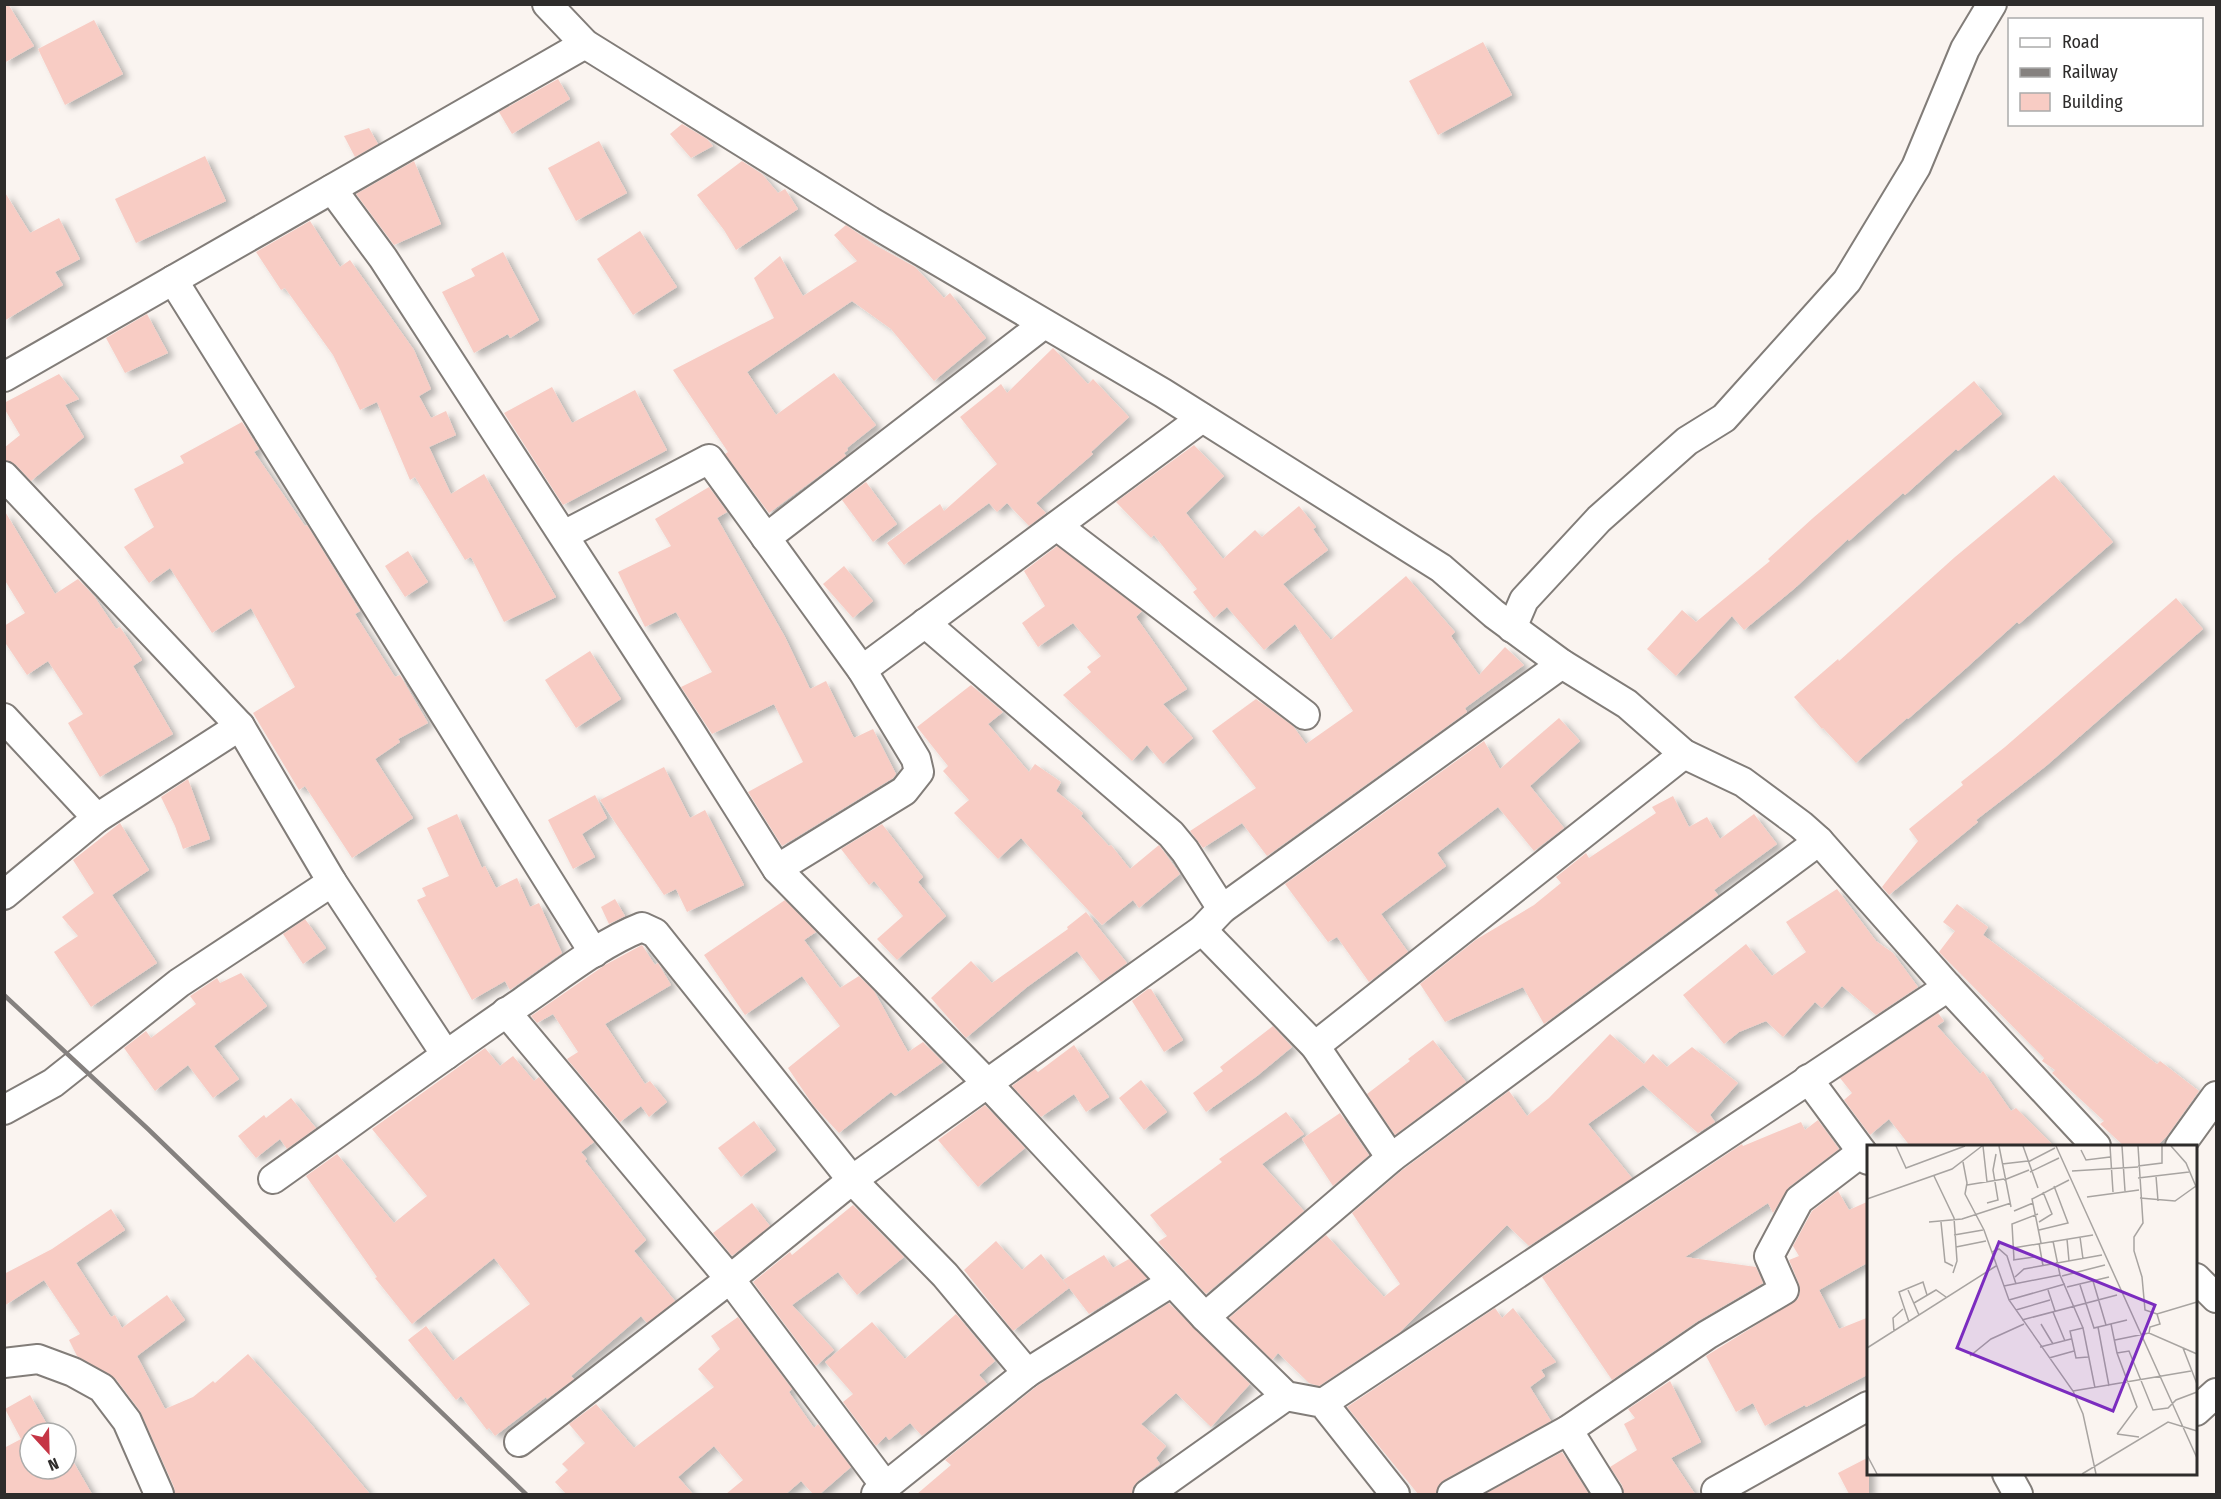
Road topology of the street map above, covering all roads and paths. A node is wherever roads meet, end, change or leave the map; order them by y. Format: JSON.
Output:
{"nodes":[{"id":1,"x":547,"y":4,"type":"edge"},
{"id":2,"x":1992,"y":4,"type":"edge"},
{"id":3,"x":585,"y":44,"type":"junction"},
{"id":4,"x":332,"y":189,"type":"junction"},
{"id":5,"x":173,"y":280,"type":"junction"},
{"id":6,"x":1044,"y":324,"type":"junction"},
{"id":7,"x":4,"y":377,"type":"edge"},
{"id":8,"x":1202,"y":418,"type":"junction"},
{"id":9,"x":4,"y":477,"type":"edge"},
{"id":10,"x":1057,"y":526,"type":"junction"},
{"id":11,"x":564,"y":536,"type":"junction"},
{"id":12,"x":766,"y":538,"type":"junction"},
{"id":13,"x":925,"y":623,"type":"junction"},
{"id":14,"x":1512,"y":628,"type":"junction"},
{"id":15,"x":1562,"y":664,"type":"junction"},
{"id":16,"x":861,"y":670,"type":"junction"},
{"id":17,"x":1305,"y":715,"type":"dead end"},
{"id":18,"x":4,"y":718,"type":"edge"},
{"id":19,"x":240,"y":726,"type":"junction"},
{"id":20,"x":1684,"y":754,"type":"junction"},
{"id":21,"x":97,"y":818,"type":"junction"},
{"id":22,"x":1819,"y":841,"type":"junction"},
{"id":23,"x":777,"y":869,"type":"junction"},
{"id":24,"x":332,"y":882,"type":"junction"},
{"id":25,"x":4,"y":895,"type":"edge"},
{"id":26,"x":1222,"y":909,"type":"junction"},
{"id":27,"x":1202,"y":930,"type":"junction"},
{"id":28,"x":594,"y":952,"type":"junction"},
{"id":29,"x":1948,"y":987,"type":"junction"},
{"id":30,"x":506,"y":1012,"type":"junction"},
{"id":31,"x":1315,"y":1046,"type":"junction"},
{"id":32,"x":446,"y":1055,"type":"junction"},
{"id":33,"x":1808,"y":1078,"type":"junction"},
{"id":34,"x":987,"y":1083,"type":"junction"},
{"id":35,"x":2217,"y":1096,"type":"edge"},
{"id":36,"x":4,"y":1110,"type":"edge"},
{"id":37,"x":2095,"y":1145,"type":"edge"},
{"id":38,"x":2181,"y":1145,"type":"edge"},
{"id":39,"x":1865,"y":1156,"type":"edge"},
{"id":40,"x":1391,"y":1158,"type":"junction"},
{"id":41,"x":273,"y":1179,"type":"dead end"},
{"id":42,"x":852,"y":1180,"type":"junction"},
{"id":43,"x":2197,"y":1279,"type":"edge"},
{"id":44,"x":730,"y":1280,"type":"junction"},
{"id":45,"x":1172,"y":1282,"type":"junction"},
{"id":46,"x":2217,"y":1298,"type":"edge"},
{"id":47,"x":1205,"y":1317,"type":"junction"},
{"id":48,"x":4,"y":1363,"type":"edge"},
{"id":49,"x":1027,"y":1373,"type":"junction"},
{"id":50,"x":2217,"y":1393,"type":"edge"},
{"id":51,"x":1286,"y":1396,"type":"junction"},
{"id":52,"x":1323,"y":1403,"type":"junction"},
{"id":53,"x":1867,"y":1407,"type":"edge"},
{"id":54,"x":2197,"y":1410,"type":"edge"},
{"id":55,"x":1568,"y":1430,"type":"junction"},
{"id":56,"x":519,"y":1442,"type":"dead end"},
{"id":57,"x":2008,"y":1475,"type":"edge"},
{"id":58,"x":881,"y":1491,"type":"edge"},
{"id":59,"x":1716,"y":1491,"type":"dead end"},
{"id":60,"x":159,"y":1494,"type":"edge"},
{"id":61,"x":1148,"y":1494,"type":"edge"},
{"id":62,"x":1395,"y":1494,"type":"edge"},
{"id":63,"x":1452,"y":1494,"type":"edge"},
{"id":64,"x":1608,"y":1494,"type":"edge"},
{"id":65,"x":2018,"y":1494,"type":"edge"}],
"edges":[{"from":1,"to":3,"type":"street"},
{"from":2,"to":14,"type":"street"},
{"from":3,"to":4,"type":"street"},
{"from":3,"to":6,"type":"street"},
{"from":4,"to":5,"type":"street"},
{"from":4,"to":11,"type":"street"},
{"from":5,"to":7,"type":"street"},
{"from":5,"to":28,"type":"street"},
{"from":6,"to":8,"type":"street"},
{"from":6,"to":12,"type":"street"},
{"from":8,"to":10,"type":"street"},
{"from":8,"to":14,"type":"street"},
{"from":9,"to":19,"type":"street"},
{"from":10,"to":13,"type":"street"},
{"from":10,"to":17,"type":"street"},
{"from":11,"to":12,"type":"street"},
{"from":11,"to":23,"type":"street"},
{"from":12,"to":16,"type":"street"},
{"from":13,"to":16,"type":"street"},
{"from":13,"to":26,"type":"street"},
{"from":14,"to":15,"type":"street"},
{"from":15,"to":20,"type":"street"},
{"from":15,"to":26,"type":"street"},
{"from":16,"to":23,"type":"street"},
{"from":18,"to":21,"type":"street"},
{"from":19,"to":21,"type":"street"},
{"from":19,"to":24,"type":"street"},
{"from":20,"to":22,"type":"street"},
{"from":20,"to":31,"type":"street"},
{"from":21,"to":25,"type":"street"},
{"from":22,"to":29,"type":"street"},
{"from":22,"to":40,"type":"street"},
{"from":23,"to":34,"type":"street"},
{"from":24,"to":32,"type":"street"},
{"from":24,"to":36,"type":"street"},
{"from":26,"to":27,"type":"street"},
{"from":27,"to":31,"type":"street"},
{"from":27,"to":34,"type":"street"},
{"from":28,"to":30,"type":"street"},
{"from":28,"to":42,"type":"street"},
{"from":29,"to":33,"type":"street"},
{"from":29,"to":37,"type":"street"},
{"from":30,"to":32,"type":"street"},
{"from":30,"to":44,"type":"street"},
{"from":31,"to":40,"type":"street"},
{"from":32,"to":41,"type":"street"},
{"from":33,"to":39,"type":"street"},
{"from":33,"to":52,"type":"street"},
{"from":34,"to":42,"type":"street"},
{"from":34,"to":45,"type":"street"},
{"from":35,"to":38,"type":"street"},
{"from":39,"to":55,"type":"street"},
{"from":40,"to":47,"type":"street"},
{"from":42,"to":44,"type":"street"},
{"from":42,"to":49,"type":"street"},
{"from":43,"to":46,"type":"street"},
{"from":44,"to":56,"type":"street"},
{"from":44,"to":58,"type":"street"},
{"from":45,"to":47,"type":"street"},
{"from":45,"to":49,"type":"street"},
{"from":47,"to":51,"type":"street"},
{"from":48,"to":60,"type":"street"},
{"from":49,"to":58,"type":"street"},
{"from":50,"to":54,"type":"street"},
{"from":51,"to":52,"type":"street"},
{"from":51,"to":61,"type":"street"},
{"from":52,"to":62,"type":"street"},
{"from":53,"to":59,"type":"street"},
{"from":55,"to":63,"type":"street"},
{"from":55,"to":64,"type":"street"},
{"from":57,"to":65,"type":"street"}]}
